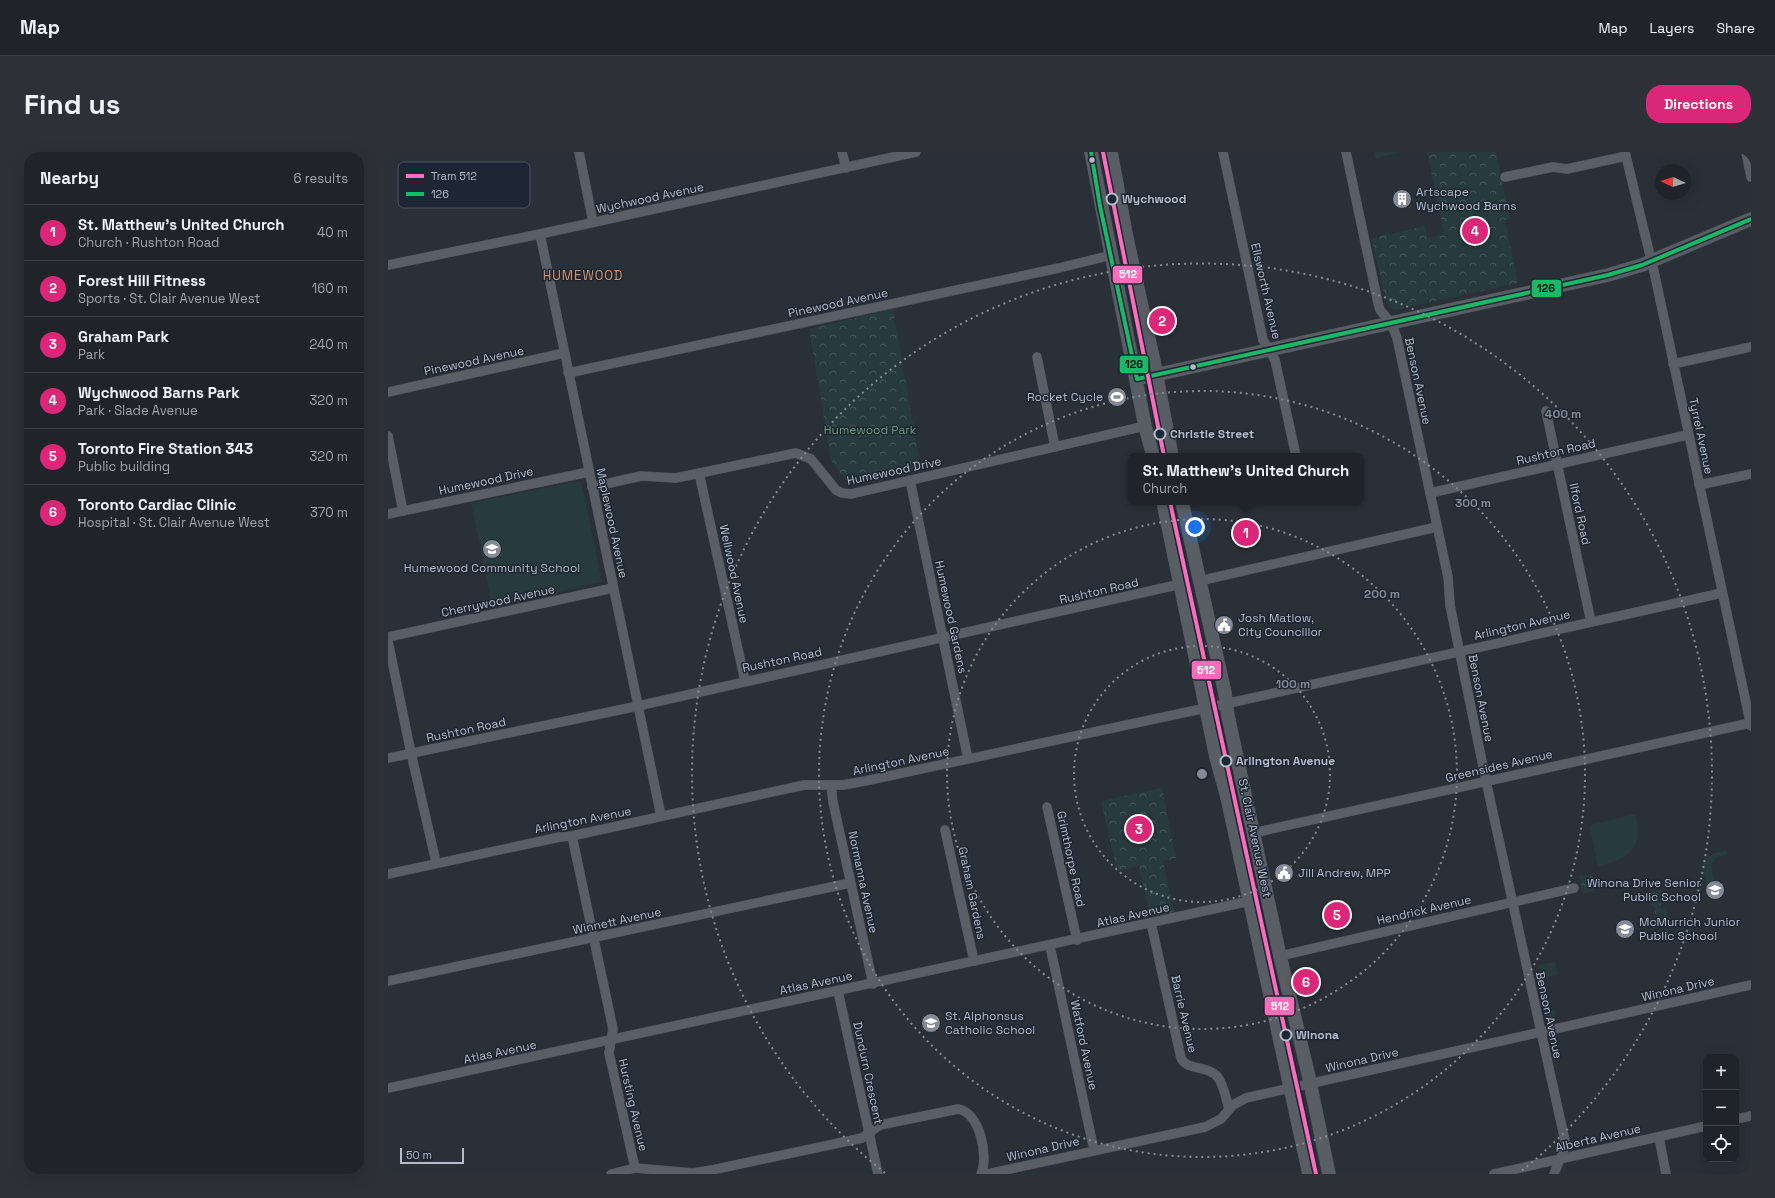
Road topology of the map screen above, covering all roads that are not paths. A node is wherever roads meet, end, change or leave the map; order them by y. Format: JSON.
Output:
{"nodes":[{"id":1,"x":579,"y":152,"type":"edge"},
{"id":2,"x":842,"y":152,"type":"edge"},
{"id":3,"x":916,"y":152,"type":"edge"},
{"id":4,"x":1091,"y":152,"type":"edge"},
{"id":5,"x":1111,"y":152,"type":"edge"},
{"id":6,"x":1223,"y":152,"type":"edge"},
{"id":7,"x":1346,"y":152,"type":"edge"},
{"id":8,"x":1746,"y":152,"type":"edge"},
{"id":9,"x":1626,"y":154,"type":"edge"},
{"id":10,"x":846,"y":168,"type":"junction"},
{"id":11,"x":1751,"y":177,"type":"edge"},
{"id":12,"x":1505,"y":178,"type":"dead end"},
{"id":13,"x":1751,"y":219,"type":"edge"},
{"id":14,"x":593,"y":222,"type":"junction"},
{"id":15,"x":540,"y":234,"type":"junction"},
{"id":16,"x":1112,"y":255,"type":"junction"},
{"id":17,"x":1651,"y":261,"type":"junction"},
{"id":18,"x":388,"y":265,"type":"edge"},
{"id":19,"x":1391,"y":323,"type":"junction"},
{"id":20,"x":1751,"y":347,"type":"edge"},
{"id":21,"x":1269,"y":351,"type":"junction"},
{"id":22,"x":564,"y":353,"type":"junction"},
{"id":23,"x":1037,"y":357,"type":"dead end"},
{"id":24,"x":1673,"y":364,"type":"junction"},
{"id":25,"x":568,"y":373,"type":"junction"},
{"id":26,"x":1156,"y":375,"type":"junction"},
{"id":27,"x":1137,"y":379,"type":"junction"},
{"id":28,"x":388,"y":392,"type":"edge"},
{"id":29,"x":1546,"y":411,"type":"dead end"},
{"id":30,"x":1145,"y":426,"type":"junction"},
{"id":31,"x":1688,"y":435,"type":"junction"},
{"id":32,"x":388,"y":436,"type":"edge"},
{"id":33,"x":1055,"y":447,"type":"junction"},
{"id":34,"x":1152,"y":453,"type":"edge"},
{"id":35,"x":1171,"y":453,"type":"edge"},
{"id":36,"x":1295,"y":453,"type":"edge"},
{"id":37,"x":1557,"y":464,"type":"junction"},
{"id":38,"x":589,"y":472,"type":"junction"},
{"id":39,"x":699,"y":473,"type":"junction"},
{"id":40,"x":1751,"y":474,"type":"edge"},
{"id":41,"x":910,"y":480,"type":"junction"},
{"id":42,"x":1699,"y":485,"type":"junction"},
{"id":43,"x":592,"y":487,"type":"junction"},
{"id":44,"x":1430,"y":492,"type":"junction"},
{"id":45,"x":1164,"y":505,"type":"edge"},
{"id":46,"x":1183,"y":505,"type":"edge"},
{"id":47,"x":403,"y":511,"type":"junction"},
{"id":48,"x":388,"y":514,"type":"edge"},
{"id":49,"x":1437,"y":527,"type":"junction"},
{"id":50,"x":1199,"y":581,"type":"junction"},
{"id":51,"x":1181,"y":584,"type":"junction"},
{"id":52,"x":613,"y":588,"type":"junction"},
{"id":53,"x":1722,"y":593,"type":"junction"},
{"id":54,"x":1591,"y":622,"type":"junction"},
{"id":55,"x":388,"y":637,"type":"edge"},
{"id":56,"x":943,"y":638,"type":"junction"},
{"id":57,"x":388,"y":641,"type":"edge"},
{"id":58,"x":1460,"y":652,"type":"junction"},
{"id":59,"x":745,"y":681,"type":"junction"},
{"id":60,"x":1226,"y":704,"type":"junction"},
{"id":61,"x":638,"y":706,"type":"junction"},
{"id":62,"x":1206,"y":708,"type":"junction"},
{"id":63,"x":1751,"y":724,"type":"edge"},
{"id":64,"x":411,"y":753,"type":"junction"},
{"id":65,"x":388,"y":758,"type":"edge"},
{"id":66,"x":968,"y":759,"type":"junction"},
{"id":67,"x":1486,"y":781,"type":"junction"},
{"id":68,"x":831,"y":786,"type":"junction"},
{"id":69,"x":1047,"y":807,"type":"dead end"},
{"id":70,"x":661,"y":816,"type":"junction"},
{"id":71,"x":945,"y":830,"type":"dead end"},
{"id":72,"x":1253,"y":833,"type":"junction"},
{"id":73,"x":572,"y":836,"type":"junction"},
{"id":74,"x":436,"y":862,"type":"junction"},
{"id":75,"x":388,"y":874,"type":"edge"},
{"id":76,"x":850,"y":883,"type":"junction"},
{"id":77,"x":1574,"y":888,"type":"dead end"},
{"id":78,"x":1250,"y":901,"type":"junction"},
{"id":79,"x":1512,"y":902,"type":"junction"},
{"id":80,"x":1151,"y":923,"type":"junction"},
{"id":81,"x":594,"y":939,"type":"junction"},
{"id":82,"x":1077,"y":940,"type":"junction"},
{"id":83,"x":1050,"y":946,"type":"junction"},
{"id":84,"x":1280,"y":956,"type":"junction"},
{"id":85,"x":974,"y":961,"type":"junction"},
{"id":86,"x":388,"y":981,"type":"edge"},
{"id":87,"x":873,"y":984,"type":"junction"},
{"id":88,"x":1751,"y":985,"type":"edge"},
{"id":89,"x":838,"y":991,"type":"junction"},
{"id":90,"x":1540,"y":1032,"type":"junction"},
{"id":91,"x":611,"y":1040,"type":"junction"},
{"id":92,"x":1310,"y":1084,"type":"junction"},
{"id":93,"x":388,"y":1088,"type":"edge"},
{"id":94,"x":1290,"y":1089,"type":"junction"},
{"id":95,"x":1229,"y":1109,"type":"junction"},
{"id":96,"x":1751,"y":1116,"type":"edge"},
{"id":97,"x":1739,"y":1118,"type":"edge"},
{"id":98,"x":1703,"y":1127,"type":"edge"},
{"id":99,"x":869,"y":1133,"type":"junction"},
{"id":100,"x":1659,"y":1136,"type":"junction"},
{"id":101,"x":1094,"y":1150,"type":"junction"},
{"id":102,"x":1561,"y":1159,"type":"junction"},
{"id":103,"x":635,"y":1168,"type":"junction"},
{"id":104,"x":611,"y":1174,"type":"edge"},
{"id":105,"x":693,"y":1174,"type":"edge"},
{"id":106,"x":878,"y":1174,"type":"edge"},
{"id":107,"x":981,"y":1174,"type":"edge"},
{"id":108,"x":987,"y":1174,"type":"edge"},
{"id":109,"x":1309,"y":1174,"type":"edge"},
{"id":110,"x":1328,"y":1174,"type":"edge"},
{"id":111,"x":1494,"y":1174,"type":"edge"},
{"id":112,"x":1554,"y":1174,"type":"edge"},
{"id":113,"x":1666,"y":1174,"type":"edge"}],
"edges":[{"from":1,"to":14,"type":"street"},
{"from":2,"to":10,"type":"street"},
{"from":3,"to":10,"type":"street","name":"Wychwood Avenue"},
{"from":4,"to":16,"type":"main road"},
{"from":5,"to":26,"type":"main road"},
{"from":6,"to":21,"type":"street","name":"Ellsworth Avenue"},
{"from":7,"to":19,"type":"street","name":"Benson Avenue"},
{"from":8,"to":11,"type":"street"},
{"from":9,"to":12,"type":"street"},
{"from":9,"to":17,"type":"street","name":"Tyrrel Avenue"},
{"from":10,"to":14,"type":"street","name":"Wychwood Avenue"},
{"from":13,"to":17,"type":"main road"},
{"from":14,"to":15,"type":"street","name":"Wychwood Avenue"},
{"from":15,"to":18,"type":"street","name":"Wychwood Avenue"},
{"from":15,"to":22,"type":"street","name":"Maplewood Avenue"},
{"from":16,"to":25,"type":"street","name":"Pinewood Avenue"},
{"from":16,"to":27,"type":"main road"},
{"from":17,"to":19,"type":"main road"},
{"from":17,"to":24,"type":"street","name":"Tyrrel Avenue"},
{"from":19,"to":21,"type":"main road"},
{"from":19,"to":44,"type":"street","name":"Benson Avenue"},
{"from":20,"to":24,"type":"street"},
{"from":21,"to":26,"type":"main road"},
{"from":21,"to":36,"type":"street","name":"Ellsworth Avenue"},
{"from":22,"to":25,"type":"street","name":"Maplewood Avenue"},
{"from":22,"to":28,"type":"street","name":"Pinewood Avenue"},
{"from":23,"to":33,"type":"street"},
{"from":24,"to":31,"type":"street","name":"Tyrrel Avenue"},
{"from":25,"to":38,"type":"street","name":"Maplewood Avenue"},
{"from":26,"to":27,"type":"main road"},
{"from":26,"to":35,"type":"main road"},
{"from":27,"to":30,"type":"main road"},
{"from":29,"to":37,"type":"street","name":"Ilford Road"},
{"from":30,"to":33,"type":"street","name":"Humewood Drive"},
{"from":30,"to":34,"type":"main road"},
{"from":31,"to":37,"type":"street","name":"Rushton Road"},
{"from":31,"to":42,"type":"street","name":"Tyrrel Avenue"},
{"from":32,"to":47,"type":"street"},
{"from":33,"to":41,"type":"street","name":"Humewood Drive"},
{"from":37,"to":44,"type":"street","name":"Rushton Road"},
{"from":37,"to":54,"type":"street","name":"Ilford Road"},
{"from":38,"to":43,"type":"street","name":"Maplewood Avenue"},
{"from":38,"to":47,"type":"street","name":"Humewood Drive"},
{"from":39,"to":41,"type":"street","name":"Humewood Drive"},
{"from":39,"to":43,"type":"street","name":"Humewood Drive"},
{"from":39,"to":59,"type":"street","name":"Wellwood Avenue"},
{"from":40,"to":42,"type":"street"},
{"from":41,"to":56,"type":"street","name":"Humewood Gardens"},
{"from":42,"to":53,"type":"street","name":"Tyrrel Avenue"},
{"from":43,"to":52,"type":"street","name":"Maplewood Avenue"},
{"from":44,"to":49,"type":"street","name":"Benson Avenue"},
{"from":45,"to":51,"type":"main road","name":"St. Clair Avenue West"},
{"from":46,"to":50,"type":"main road","name":"St. Clair Avenue West"},
{"from":47,"to":48,"type":"street","name":"Humewood Drive"},
{"from":49,"to":50,"type":"street"},
{"from":49,"to":58,"type":"street","name":"Benson Avenue"},
{"from":50,"to":60,"type":"main road","name":"St. Clair Avenue West"},
{"from":51,"to":56,"type":"street","name":"Rushton Road"},
{"from":51,"to":62,"type":"main road","name":"St. Clair Avenue West"},
{"from":52,"to":55,"type":"street","name":"Cherrywood Avenue"},
{"from":52,"to":61,"type":"street","name":"Maplewood Avenue"},
{"from":53,"to":54,"type":"street","name":"Arlington Avenue"},
{"from":53,"to":63,"type":"street","name":"Tyrrel Avenue"},
{"from":54,"to":58,"type":"street","name":"Arlington Avenue"},
{"from":56,"to":59,"type":"street","name":"Rushton Road"},
{"from":56,"to":66,"type":"street","name":"Humewood Gardens"},
{"from":57,"to":64,"type":"street"},
{"from":58,"to":60,"type":"street","name":"Arlington Avenue"},
{"from":58,"to":67,"type":"street","name":"Benson Avenue"},
{"from":59,"to":61,"type":"street","name":"Rushton Road"},
{"from":60,"to":62,"type":"street","name":"Arlington Avenue"},
{"from":60,"to":72,"type":"main road","name":"St. Clair Avenue West"},
{"from":61,"to":64,"type":"street","name":"Rushton Road"},
{"from":61,"to":70,"type":"street","name":"Maplewood Avenue"},
{"from":62,"to":66,"type":"street","name":"Arlington Avenue"},
{"from":62,"to":78,"type":"main road","name":"St. Clair Avenue West"},
{"from":63,"to":67,"type":"street","name":"Greensides Avenue"},
{"from":64,"to":65,"type":"street","name":"Rushton Road"},
{"from":64,"to":74,"type":"street"},
{"from":66,"to":68,"type":"street","name":"Arlington Avenue"},
{"from":67,"to":72,"type":"street","name":"Greensides Avenue"},
{"from":67,"to":79,"type":"street","name":"Benson Avenue"},
{"from":68,"to":70,"type":"street","name":"Arlington Avenue"},
{"from":68,"to":76,"type":"street","name":"Normanna Avenue"},
{"from":69,"to":82,"type":"street","name":"Grimthorpe Road"},
{"from":70,"to":73,"type":"street","name":"Arlington Avenue"},
{"from":71,"to":85,"type":"street","name":"Graham Gardens"},
{"from":72,"to":84,"type":"main road","name":"St. Clair Avenue West"},
{"from":73,"to":74,"type":"street","name":"Arlington Avenue"},
{"from":73,"to":81,"type":"street","name":"Hursting Avenue"},
{"from":74,"to":75,"type":"street","name":"Arlington Avenue"},
{"from":76,"to":81,"type":"street","name":"Winnett Avenue"},
{"from":76,"to":87,"type":"street","name":"Normanna Avenue"},
{"from":77,"to":79,"type":"street","name":"Hendrick Avenue"},
{"from":78,"to":80,"type":"street","name":"Atlas Avenue"},
{"from":78,"to":94,"type":"main road","name":"St. Clair Avenue West"},
{"from":79,"to":84,"type":"street","name":"Hendrick Avenue"},
{"from":79,"to":90,"type":"street","name":"Benson Avenue"},
{"from":80,"to":82,"type":"street","name":"Atlas Avenue"},
{"from":80,"to":95,"type":"street","name":"Barrie Avenue"},
{"from":81,"to":86,"type":"street","name":"Winnett Avenue"},
{"from":81,"to":91,"type":"street","name":"Hursting Avenue"},
{"from":82,"to":83,"type":"street","name":"Atlas Avenue"},
{"from":83,"to":85,"type":"street","name":"Atlas Avenue"},
{"from":83,"to":101,"type":"street","name":"Watford Avenue"},
{"from":84,"to":92,"type":"main road","name":"St. Clair Avenue West"},
{"from":85,"to":87,"type":"street","name":"Atlas Avenue"},
{"from":87,"to":89,"type":"street","name":"Atlas Avenue"},
{"from":88,"to":90,"type":"street","name":"Winona Drive"},
{"from":89,"to":91,"type":"street","name":"Atlas Avenue"},
{"from":89,"to":99,"type":"street","name":"Dundurn Crescent"},
{"from":90,"to":92,"type":"street","name":"Winona Drive"},
{"from":90,"to":102,"type":"street","name":"Benson Avenue"},
{"from":91,"to":93,"type":"street","name":"Atlas Avenue"},
{"from":91,"to":103,"type":"street","name":"Hursting Avenue"},
{"from":92,"to":94,"type":"street","name":"Winona Drive"},
{"from":92,"to":110,"type":"main road","name":"St. Clair Avenue West"},
{"from":94,"to":95,"type":"street","name":"Winona Drive"},
{"from":94,"to":109,"type":"main road","name":"St. Clair Avenue West"},
{"from":95,"to":101,"type":"street","name":"Winona Drive"},
{"from":96,"to":97,"type":"street"},
{"from":98,"to":100,"type":"street","name":"Alberta Avenue"},
{"from":99,"to":105,"type":"street"},
{"from":99,"to":106,"type":"street"},
{"from":99,"to":107,"type":"street","name":"Dundurn Crescent"},
{"from":100,"to":102,"type":"street","name":"Alberta Avenue"},
{"from":100,"to":113,"type":"street"},
{"from":101,"to":108,"type":"street","name":"Winona Drive"},
{"from":102,"to":111,"type":"street","name":"Alberta Avenue"},
{"from":102,"to":112,"type":"street","name":"Benson Avenue"},
{"from":103,"to":104,"type":"street"},
{"from":103,"to":105,"type":"street"}]}
